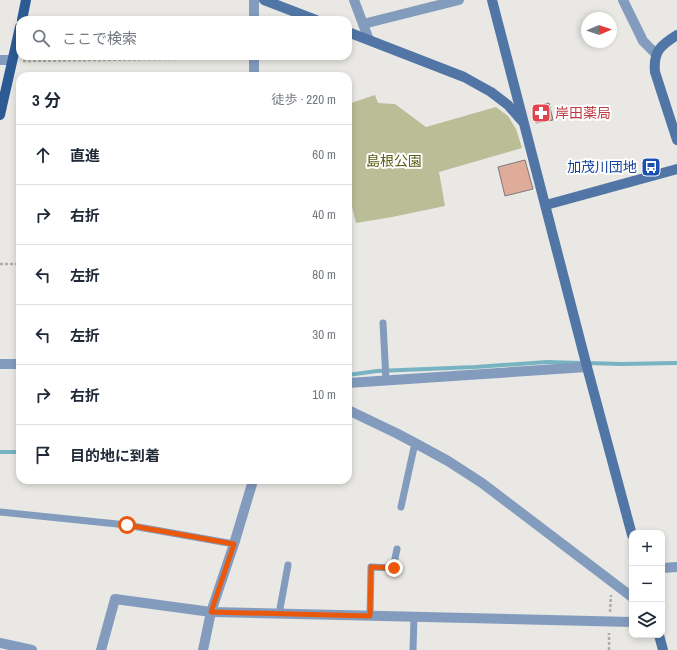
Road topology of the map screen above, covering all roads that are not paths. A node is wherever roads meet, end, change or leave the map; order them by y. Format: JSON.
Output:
{"nodes":[{"id":1,"x":26,"y":0,"type":"edge"},
{"id":2,"x":254,"y":0,"type":"edge"},
{"id":3,"x":264,"y":0,"type":"edge"},
{"id":4,"x":354,"y":0,"type":"edge"},
{"id":5,"x":459,"y":0,"type":"edge"},
{"id":6,"x":492,"y":0,"type":"edge"},
{"id":7,"x":623,"y":0,"type":"edge"},
{"id":8,"x":23,"y":16,"type":"edge"},
{"id":9,"x":254,"y":16,"type":"edge"},
{"id":10,"x":306,"y":16,"type":"edge"},
{"id":11,"x":363,"y":24,"type":"junction"},
{"id":12,"x":352,"y":34,"type":"edge"},
{"id":13,"x":677,"y":35,"type":"edge"},
{"id":14,"x":369,"y":40,"type":"junction"},
{"id":15,"x":16,"y":44,"type":"edge"},
{"id":16,"x":656,"y":54,"type":"junction"},
{"id":17,"x":0,"y":60,"type":"edge"},
{"id":18,"x":12,"y":60,"type":"junction"},
{"id":19,"x":254,"y":60,"type":"edge"},
{"id":20,"x":254,"y":72,"type":"edge"},
{"id":21,"x":0,"y":115,"type":"edge"},
{"id":22,"x":524,"y":123,"type":"junction"},
{"id":23,"x":677,"y":140,"type":"edge"},
{"id":24,"x":677,"y":169,"type":"edge"},
{"id":25,"x":546,"y":205,"type":"junction"},
{"id":26,"x":383,"y":323,"type":"dead end"},
{"id":27,"x":0,"y":364,"type":"edge"},
{"id":28,"x":16,"y":364,"type":"edge"},
{"id":29,"x":587,"y":367,"type":"junction"},
{"id":30,"x":386,"y":380,"type":"junction"},
{"id":31,"x":352,"y":383,"type":"edge"},
{"id":32,"x":352,"y":412,"type":"edge"},
{"id":33,"x":414,"y":443,"type":"junction"},
{"id":34,"x":252,"y":484,"type":"edge"},
{"id":35,"x":400,"y":507,"type":"dead end"},
{"id":36,"x":0,"y":512,"type":"edge"},
{"id":37,"x":631,"y":530,"type":"edge"},
{"id":38,"x":234,"y":544,"type":"junction"},
{"id":39,"x":397,"y":549,"type":"dead end"},
{"id":40,"x":288,"y":565,"type":"dead end"},
{"id":41,"x":677,"y":567,"type":"edge"},
{"id":42,"x":665,"y":568,"type":"edge"},
{"id":43,"x":629,"y":595,"type":"edge"},
{"id":44,"x":211,"y":612,"type":"junction"},
{"id":45,"x":279,"y":614,"type":"junction"},
{"id":46,"x":370,"y":616,"type":"junction"},
{"id":47,"x":414,"y":617,"type":"junction"},
{"id":48,"x":629,"y":622,"type":"edge"},
{"id":49,"x":659,"y":638,"type":"edge"},
{"id":50,"x":0,"y":643,"type":"edge"},
{"id":51,"x":32,"y":650,"type":"edge"},
{"id":52,"x":101,"y":650,"type":"edge"},
{"id":53,"x":203,"y":650,"type":"edge"},
{"id":54,"x":413,"y":650,"type":"edge"},
{"id":55,"x":663,"y":650,"type":"edge"}],
"edges":[{"from":1,"to":8,"type":"main road"},
{"from":2,"to":9,"type":"street"},
{"from":3,"to":10,"type":"street"},
{"from":4,"to":11,"type":"street"},
{"from":5,"to":11,"type":"street"},
{"from":6,"to":22,"type":"street"},
{"from":7,"to":16,"type":"street"},
{"from":11,"to":14,"type":"street"},
{"from":12,"to":14,"type":"street"},
{"from":13,"to":16,"type":"street"},
{"from":14,"to":22,"type":"street"},
{"from":15,"to":18,"type":"main road"},
{"from":16,"to":23,"type":"street"},
{"from":17,"to":18,"type":"street"},
{"from":18,"to":21,"type":"main road"},
{"from":19,"to":20,"type":"street"},
{"from":22,"to":25,"type":"street"},
{"from":24,"to":25,"type":"street"},
{"from":25,"to":29,"type":"street"},
{"from":26,"to":30,"type":"lane"},
{"from":27,"to":28,"type":"street"},
{"from":29,"to":30,"type":"street"},
{"from":29,"to":37,"type":"street"},
{"from":30,"to":31,"type":"street"},
{"from":32,"to":33,"type":"street"},
{"from":33,"to":35,"type":"lane"},
{"from":33,"to":43,"type":"street"},
{"from":34,"to":38,"type":"street"},
{"from":36,"to":38,"type":"lane"},
{"from":38,"to":44,"type":"street"},
{"from":39,"to":46,"type":"lane"},
{"from":40,"to":45,"type":"lane"},
{"from":41,"to":42,"type":"street"},
{"from":44,"to":45,"type":"street"},
{"from":44,"to":52,"type":"street"},
{"from":44,"to":53,"type":"street"},
{"from":45,"to":46,"type":"street"},
{"from":46,"to":47,"type":"street"},
{"from":47,"to":48,"type":"street"},
{"from":47,"to":54,"type":"lane"},
{"from":49,"to":55,"type":"street"},
{"from":50,"to":51,"type":"street"}]}
